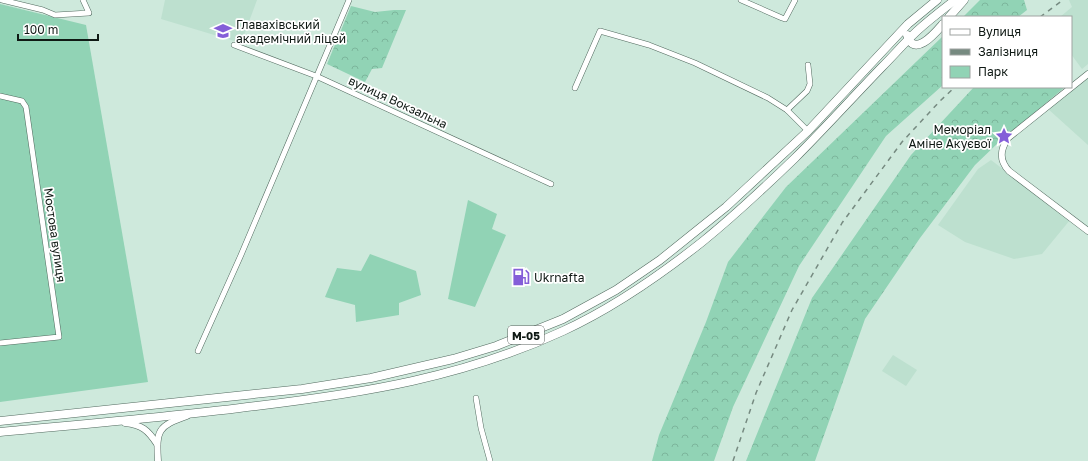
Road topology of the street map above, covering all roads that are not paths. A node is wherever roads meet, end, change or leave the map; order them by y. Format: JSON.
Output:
{"nodes":[{"id":1,"x":2,"y":0,"type":"edge"},
{"id":2,"x":83,"y":0,"type":"edge"},
{"id":3,"x":349,"y":0,"type":"edge"},
{"id":4,"x":741,"y":0,"type":"edge"},
{"id":5,"x":795,"y":0,"type":"edge"},
{"id":6,"x":937,"y":0,"type":"edge"},
{"id":7,"x":955,"y":0,"type":"edge"},
{"id":8,"x":964,"y":0,"type":"edge"},
{"id":9,"x":950,"y":16,"type":"edge"},
{"id":10,"x":908,"y":24,"type":"junction"},
{"id":11,"x":942,"y":25,"type":"edge"},
{"id":12,"x":909,"y":39,"type":"junction"},
{"id":13,"x":234,"y":45,"type":"dead end"},
{"id":14,"x":808,"y":65,"type":"dead end"},
{"id":15,"x":1088,"y":74,"type":"edge"},
{"id":16,"x":316,"y":76,"type":"junction"},
{"id":17,"x":1072,"y":87,"type":"edge"},
{"id":18,"x":575,"y":88,"type":"dead end"},
{"id":19,"x":1070,"y":88,"type":"edge"},
{"id":20,"x":0,"y":96,"type":"edge"},
{"id":21,"x":787,"y":110,"type":"junction"},
{"id":22,"x":808,"y":131,"type":"junction"},
{"id":23,"x":551,"y":184,"type":"dead end"},
{"id":24,"x":1088,"y":231,"type":"edge"},
{"id":25,"x":0,"y":343,"type":"edge"},
{"id":26,"x":198,"y":351,"type":"dead end"},
{"id":27,"x":476,"y":398,"type":"dead end"},
{"id":28,"x":196,"y":414,"type":"junction"},
{"id":29,"x":0,"y":421,"type":"edge"},
{"id":30,"x":109,"y":421,"type":"junction"},
{"id":31,"x":0,"y":432,"type":"edge"},
{"id":32,"x":157,"y":444,"type":"junction"},
{"id":33,"x":158,"y":461,"type":"edge"},
{"id":34,"x":490,"y":461,"type":"edge"}],
"edges":[{"from":1,"to":2,"type":"street"},
{"from":3,"to":16,"type":"street"},
{"from":4,"to":5,"type":"street"},
{"from":6,"to":10,"type":"highway","number":"М-05"},
{"from":7,"to":12,"type":"highway","number":"М-05"},
{"from":8,"to":9,"type":"highway"},
{"from":10,"to":12,"type":"highway"},
{"from":10,"to":22,"type":"highway","number":"М-05"},
{"from":11,"to":12,"type":"highway"},
{"from":12,"to":28,"type":"highway","number":"М-05"},
{"from":13,"to":16,"type":"street","name":"вулиця Вокзальна"},
{"from":14,"to":21,"type":"street"},
{"from":15,"to":17,"type":"street"},
{"from":16,"to":23,"type":"street","name":"вулиця Вокзальна"},
{"from":16,"to":26,"type":"street"},
{"from":18,"to":21,"type":"street"},
{"from":19,"to":24,"type":"street"},
{"from":20,"to":25,"type":"street","name":"Мостова вулиця"},
{"from":21,"to":22,"type":"street"},
{"from":22,"to":29,"type":"highway","number":"М-05"},
{"from":27,"to":34,"type":"street"},
{"from":28,"to":30,"type":"highway","number":"М-05"},
{"from":28,"to":32,"type":"street"},
{"from":30,"to":31,"type":"highway","number":"М-05"},
{"from":30,"to":32,"type":"street"},
{"from":32,"to":33,"type":"street"}]}
